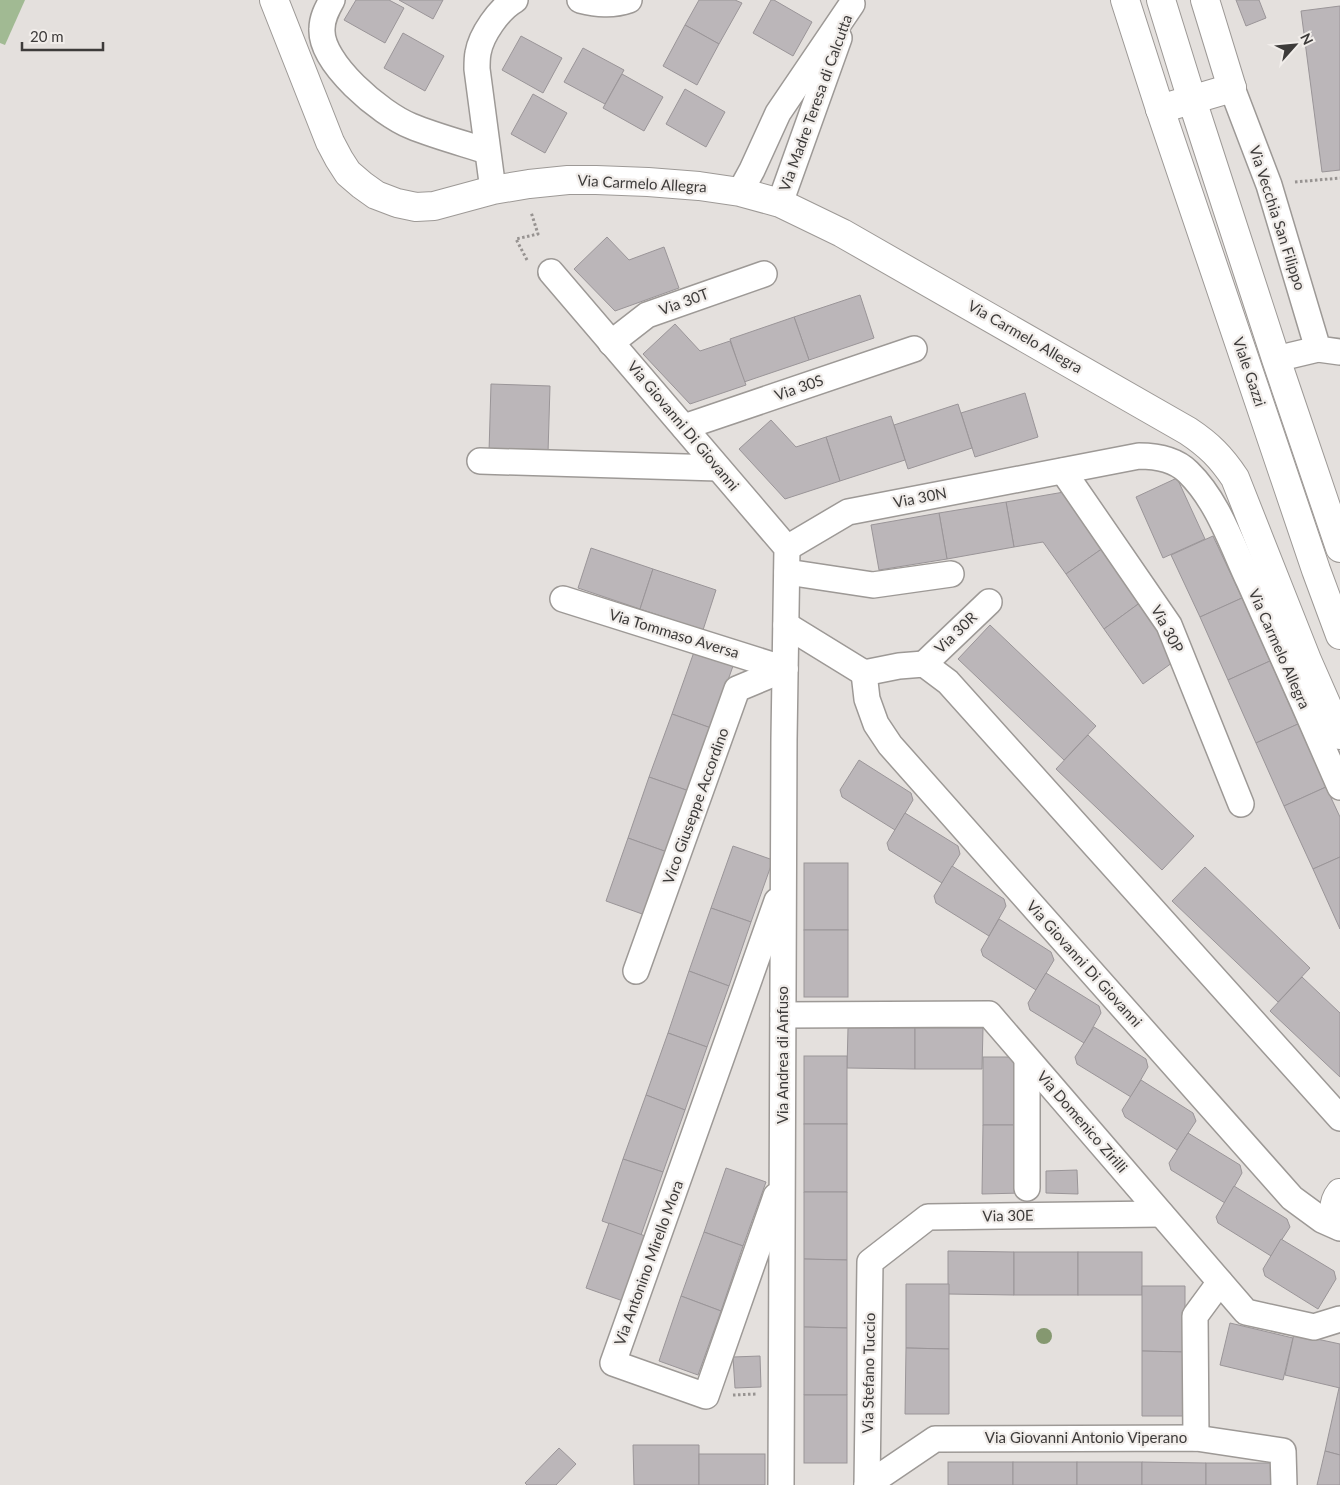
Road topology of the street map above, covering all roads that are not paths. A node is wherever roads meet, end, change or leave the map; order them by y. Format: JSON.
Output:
{"nodes":[{"id":1,"x":274,"y":0,"type":"edge"},
{"id":2,"x":332,"y":0,"type":"edge"},
{"id":3,"x":515,"y":0,"type":"edge"},
{"id":4,"x":580,"y":0,"type":"edge"},
{"id":5,"x":629,"y":0,"type":"edge"},
{"id":6,"x":1125,"y":0,"type":"edge"},
{"id":7,"x":1161,"y":0,"type":"edge"},
{"id":8,"x":1205,"y":0,"type":"edge"},
{"id":9,"x":1224,"y":0,"type":"edge"},
{"id":10,"x":853,"y":2,"type":"edge"},
{"id":11,"x":1232,"y":88,"type":"junction"},
{"id":12,"x":1192,"y":100,"type":"junction"},
{"id":13,"x":1160,"y":109,"type":"junction"},
{"id":14,"x":487,"y":151,"type":"junction"},
{"id":15,"x":493,"y":190,"type":"junction"},
{"id":16,"x":740,"y":192,"type":"junction"},
{"id":17,"x":780,"y":203,"type":"junction"},
{"id":18,"x":551,"y":272,"type":"road end"},
{"id":19,"x":764,"y":274,"type":"dead end"},
{"id":20,"x":611,"y":342,"type":"junction"},
{"id":21,"x":914,"y":349,"type":"dead end"},
{"id":22,"x":1329,"y":350,"type":"edge"},
{"id":23,"x":1276,"y":359,"type":"junction"},
{"id":24,"x":684,"y":427,"type":"junction"},
{"id":25,"x":480,"y":461,"type":"dead end"},
{"id":26,"x":718,"y":468,"type":"junction"},
{"id":27,"x":1063,"y":471,"type":"junction"},
{"id":28,"x":1340,"y":548,"type":"edge"},
{"id":29,"x":787,"y":560,"type":"junction"},
{"id":30,"x":951,"y":574,"type":"dead end"},
{"id":31,"x":563,"y":599,"type":"dead end"},
{"id":32,"x":989,"y":602,"type":"dead end"},
{"id":33,"x":786,"y":625,"type":"junction"},
{"id":34,"x":1340,"y":634,"type":"edge"},
{"id":35,"x":924,"y":664,"type":"junction"},
{"id":36,"x":785,"y":669,"type":"junction"},
{"id":37,"x":864,"y":673,"type":"junction"},
{"id":38,"x":1340,"y":735,"type":"edge"},
{"id":39,"x":1340,"y":787,"type":"edge"},
{"id":40,"x":1241,"y":804,"type":"dead end"},
{"id":41,"x":784,"y":883,"type":"junction"},
{"id":42,"x":636,"y":971,"type":"dead end"},
{"id":43,"x":783,"y":1015,"type":"junction"},
{"id":44,"x":1028,"y":1059,"type":"junction"},
{"id":45,"x":1340,"y":1118,"type":"edge"},
{"id":46,"x":782,"y":1179,"type":"junction"},
{"id":47,"x":1027,"y":1188,"type":"dead end"},
{"id":48,"x":1340,"y":1193,"type":"edge"},
{"id":49,"x":1161,"y":1214,"type":"junction"},
{"id":50,"x":1340,"y":1227,"type":"edge"},
{"id":51,"x":870,"y":1262,"type":"joint"},
{"id":52,"x":1220,"y":1282,"type":"junction"},
{"id":53,"x":1340,"y":1319,"type":"edge"},
{"id":54,"x":1196,"y":1438,"type":"junction"},
{"id":55,"x":782,"y":1485,"type":"edge"},
{"id":56,"x":868,"y":1485,"type":"edge"},
{"id":57,"x":1284,"y":1485,"type":"edge"}],
"edges":[{"from":1,"to":15,"type":"main road","name":"Via Carmelo Allegra"},
{"from":2,"to":14,"type":"street"},
{"from":3,"to":14,"type":"street"},
{"from":4,"to":5,"type":"street"},
{"from":6,"to":13,"type":"main road","name":"Viale Gazzi"},
{"from":7,"to":12,"type":"main road","name":"Viale Gazzi"},
{"from":8,"to":11,"type":"main road"},
{"from":9,"to":11,"type":"main road"},
{"from":10,"to":16,"type":"street","name":"Via Madre Teresa di Calcutta"},
{"from":10,"to":17,"type":"street","name":"Via Madre Teresa di Calcutta"},
{"from":11,"to":12,"type":"main road"},
{"from":11,"to":22,"type":"street","name":"Via Vecchia San Filippo"},
{"from":12,"to":13,"type":"main road"},
{"from":12,"to":23,"type":"main road","name":"Viale Gazzi"},
{"from":13,"to":34,"type":"main road","name":"Viale Gazzi"},
{"from":14,"to":15,"type":"street"},
{"from":15,"to":16,"type":"main road","name":"Via Carmelo Allegra"},
{"from":16,"to":17,"type":"main road","name":"Via Carmelo Allegra"},
{"from":17,"to":38,"type":"main road","name":"Via Carmelo Allegra"},
{"from":18,"to":20,"type":"street","name":"Via Giovanni Di Giovanni"},
{"from":19,"to":20,"type":"street","name":"Via 30T"},
{"from":20,"to":24,"type":"street","name":"Via Giovanni Di Giovanni"},
{"from":21,"to":24,"type":"street","name":"Via 30S"},
{"from":22,"to":23,"type":"street","name":"Via Vecchia San Filippo"},
{"from":23,"to":28,"type":"main road","name":"Viale Gazzi"},
{"from":24,"to":26,"type":"street","name":"Via Giovanni Di Giovanni"},
{"from":25,"to":26,"type":"street"},
{"from":26,"to":29,"type":"street","name":"Via Giovanni Di Giovanni"},
{"from":27,"to":29,"type":"street","name":"Via 30N"},
{"from":27,"to":39,"type":"street","name":"Via Carmelo Allegra"},
{"from":27,"to":40,"type":"street","name":"Via 30P"},
{"from":29,"to":30,"type":"street"},
{"from":29,"to":33,"type":"street"},
{"from":31,"to":36,"type":"street","name":"Via Tommaso Aversa"},
{"from":32,"to":35,"type":"street","name":"Via 30R"},
{"from":33,"to":36,"type":"street","name":"Via Andrea di Anfuso"},
{"from":33,"to":37,"type":"street"},
{"from":35,"to":37,"type":"street"},
{"from":35,"to":45,"type":"street"},
{"from":36,"to":41,"type":"street","name":"Via Andrea di Anfuso"},
{"from":36,"to":42,"type":"street","name":"Vico Giuseppe Accordino"},
{"from":37,"to":50,"type":"street","name":"Via Giovanni Di Giovanni"},
{"from":41,"to":43,"type":"street","name":"Via Andrea di Anfuso"},
{"from":41,"to":46,"type":"street","name":"Via Antonino Mirello Mora"},
{"from":43,"to":44,"type":"street","name":"Via Domenico Zirilli"},
{"from":43,"to":46,"type":"street","name":"Via Andrea di Anfuso"},
{"from":44,"to":47,"type":"street"},
{"from":44,"to":49,"type":"street","name":"Via Domenico Zirilli"},
{"from":46,"to":55,"type":"street","name":"Via Andrea di Anfuso"},
{"from":48,"to":50,"type":"main road"},
{"from":49,"to":51,"type":"street","name":"Via 30E"},
{"from":49,"to":52,"type":"street","name":"Via Domenico Zirilli"},
{"from":51,"to":56,"type":"street","name":"Via Stefano Tuccio"},
{"from":52,"to":53,"type":"street","name":"Via Domenico Zirilli"},
{"from":52,"to":54,"type":"street"},
{"from":54,"to":56,"type":"street","name":"Via Giovanni Antonio Viperano"},
{"from":54,"to":57,"type":"street","name":"Via Giovanni Antonio Viperano"}]}
